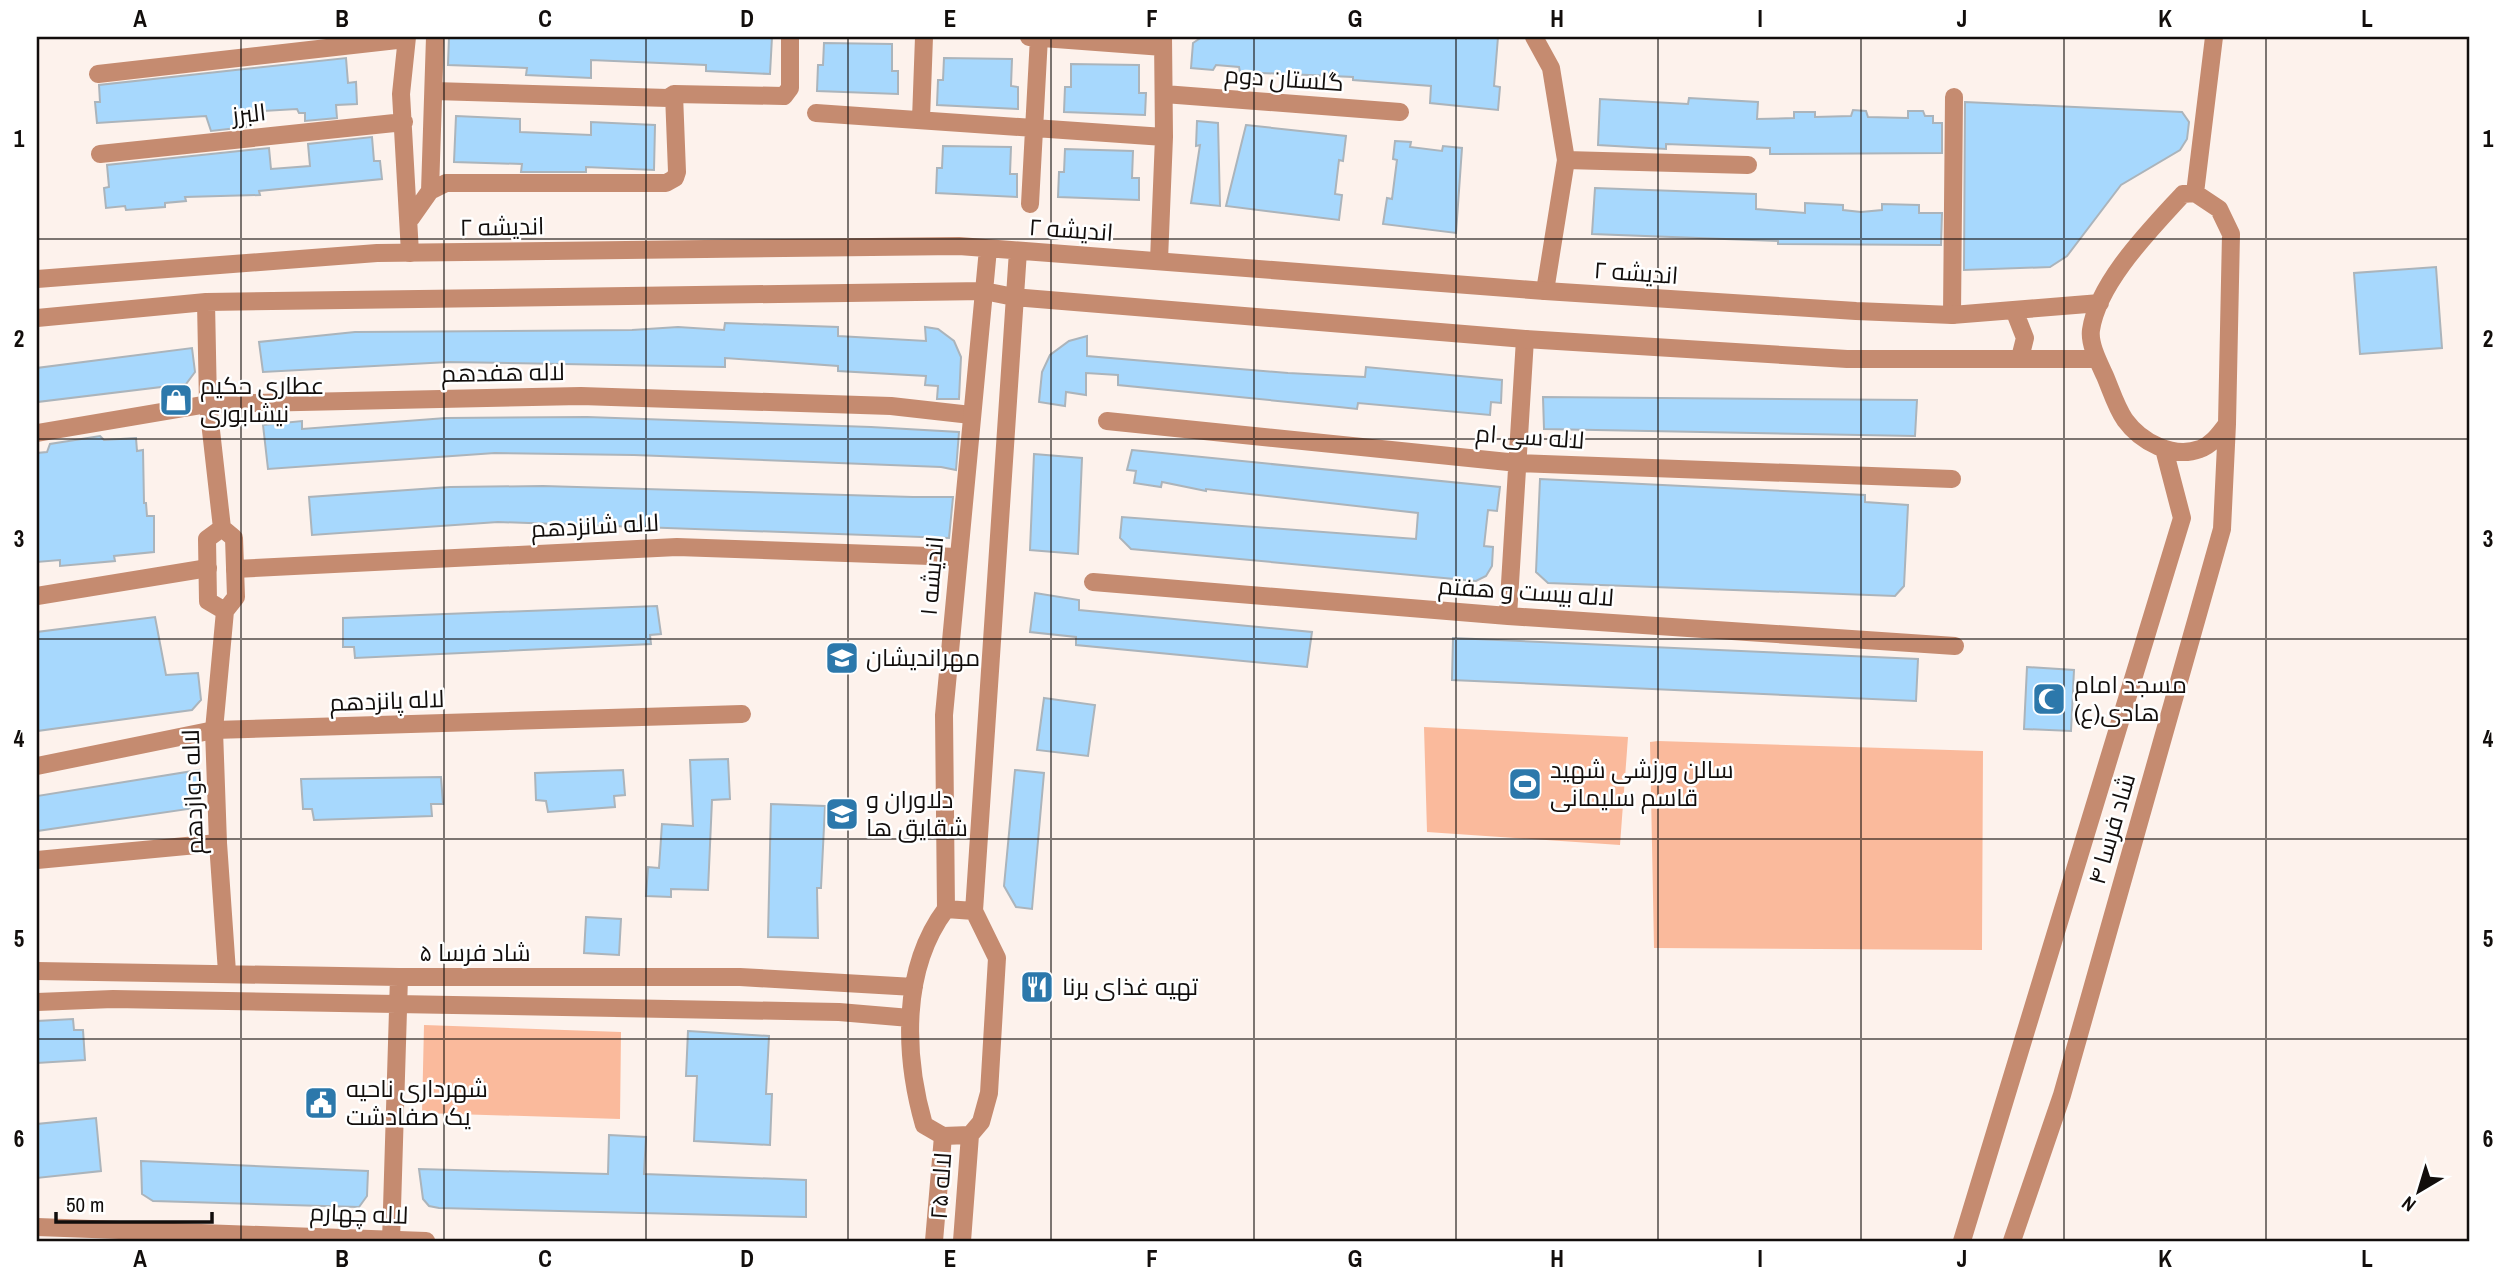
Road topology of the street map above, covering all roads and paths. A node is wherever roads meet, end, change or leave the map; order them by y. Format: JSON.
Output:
{"nodes":[{"id":1,"x":435,"y":37,"type":"edge"},
{"id":2,"x":790,"y":37,"type":"edge"},
{"id":3,"x":924,"y":37,"type":"edge"},
{"id":4,"x":1029,"y":37,"type":"edge"},
{"id":5,"x":1039,"y":37,"type":"edge"},
{"id":6,"x":1534,"y":37,"type":"edge"},
{"id":7,"x":2214,"y":37,"type":"edge"},
{"id":8,"x":407,"y":38,"type":"edge"},
{"id":9,"x":1163,"y":42,"type":"edge"},
{"id":10,"x":98,"y":74,"type":"dead end"},
{"id":11,"x":434,"y":91,"type":"junction"},
{"id":12,"x":674,"y":94,"type":"junction"},
{"id":13,"x":1164,"y":94,"type":"junction"},
{"id":14,"x":1954,"y":97,"type":"dead end"},
{"id":15,"x":816,"y":113,"type":"dead end"},
{"id":16,"x":1400,"y":113,"type":"dead end"},
{"id":17,"x":921,"y":119,"type":"junction"},
{"id":18,"x":404,"y":122,"type":"junction"},
{"id":19,"x":1035,"y":128,"type":"junction"},
{"id":20,"x":1164,"y":137,"type":"junction"},
{"id":21,"x":100,"y":154,"type":"dead end"},
{"id":22,"x":1566,"y":160,"type":"junction"},
{"id":23,"x":1748,"y":164,"type":"dead end"},
{"id":24,"x":430,"y":191,"type":"junction"},
{"id":25,"x":2195,"y":193,"type":"junction"},
{"id":26,"x":1030,"y":204,"type":"dead end"},
{"id":27,"x":411,"y":218,"type":"junction"},
{"id":28,"x":988,"y":249,"type":"junction"},
{"id":29,"x":1018,"y":251,"type":"junction"},
{"id":30,"x":410,"y":253,"type":"junction"},
{"id":31,"x":1159,"y":260,"type":"junction"},
{"id":32,"x":37,"y":279,"type":"edge"},
{"id":33,"x":984,"y":291,"type":"junction"},
{"id":34,"x":1545,"y":291,"type":"junction"},
{"id":35,"x":1014,"y":297,"type":"junction"},
{"id":36,"x":206,"y":302,"type":"junction"},
{"id":37,"x":2100,"y":303,"type":"junction"},
{"id":38,"x":2014,"y":310,"type":"junction"},
{"id":39,"x":1952,"y":315,"type":"junction"},
{"id":40,"x":37,"y":318,"type":"edge"},
{"id":41,"x":1524,"y":339,"type":"junction"},
{"id":42,"x":2020,"y":358,"type":"junction"},
{"id":43,"x":2098,"y":359,"type":"junction"},
{"id":44,"x":208,"y":404,"type":"junction"},
{"id":45,"x":971,"y":415,"type":"junction"},
{"id":46,"x":1107,"y":421,"type":"dead end"},
{"id":47,"x":2227,"y":424,"type":"junction"},
{"id":48,"x":37,"y":433,"type":"edge"},
{"id":49,"x":2164,"y":449,"type":"junction"},
{"id":50,"x":1518,"y":463,"type":"junction"},
{"id":51,"x":1952,"y":480,"type":"dead end"},
{"id":52,"x":222,"y":528,"type":"junction"},
{"id":53,"x":958,"y":557,"type":"junction"},
{"id":54,"x":208,"y":568,"type":"junction"},
{"id":55,"x":235,"y":569,"type":"junction"},
{"id":56,"x":1093,"y":582,"type":"dead end"},
{"id":57,"x":37,"y":596,"type":"edge"},
{"id":58,"x":225,"y":611,"type":"junction"},
{"id":59,"x":1508,"y":616,"type":"junction"},
{"id":60,"x":1955,"y":646,"type":"dead end"},
{"id":61,"x":742,"y":714,"type":"dead end"},
{"id":62,"x":214,"y":730,"type":"junction"},
{"id":63,"x":37,"y":766,"type":"edge"},
{"id":64,"x":218,"y":843,"type":"junction"},
{"id":65,"x":37,"y":860,"type":"edge"},
{"id":66,"x":946,"y":909,"type":"junction"},
{"id":67,"x":974,"y":911,"type":"junction"},
{"id":68,"x":37,"y":971,"type":"edge"},
{"id":69,"x":227,"y":972,"type":"junction"},
{"id":70,"x":400,"y":977,"type":"junction"},
{"id":71,"x":914,"y":986,"type":"junction"},
{"id":72,"x":37,"y":1002,"type":"edge"},
{"id":73,"x":400,"y":1006,"type":"junction"},
{"id":74,"x":910,"y":1018,"type":"junction"},
{"id":75,"x":970,"y":1135,"type":"junction"},
{"id":76,"x":943,"y":1136,"type":"junction"},
{"id":77,"x":936,"y":1216,"type":"junction"},
{"id":78,"x":964,"y":1218,"type":"junction"},
{"id":79,"x":37,"y":1227,"type":"edge"},
{"id":80,"x":391,"y":1240,"type":"edge"},
{"id":81,"x":426,"y":1241,"type":"edge"},
{"id":82,"x":934,"y":1241,"type":"edge"},
{"id":83,"x":962,"y":1241,"type":"edge"},
{"id":84,"x":1962,"y":1241,"type":"edge"},
{"id":85,"x":2012,"y":1241,"type":"edge"}],
"edges":[{"from":1,"to":11,"type":"street"},
{"from":2,"to":12,"type":"street"},
{"from":3,"to":17,"type":"street"},
{"from":4,"to":5,"type":"street"},
{"from":5,"to":9,"type":"street"},
{"from":5,"to":19,"type":"street"},
{"from":6,"to":22,"type":"street"},
{"from":7,"to":25,"type":"street"},
{"from":8,"to":10,"type":"street"},
{"from":8,"to":18,"type":"street"},
{"from":9,"to":13,"type":"street"},
{"from":11,"to":12,"type":"street"},
{"from":11,"to":24,"type":"street"},
{"from":12,"to":24,"type":"street"},
{"from":13,"to":16,"type":"street","name":"گلستان دوم"},
{"from":13,"to":20,"type":"street"},
{"from":14,"to":39,"type":"street"},
{"from":15,"to":17,"type":"street"},
{"from":17,"to":19,"type":"street"},
{"from":18,"to":21,"type":"street","name":"البرز"},
{"from":18,"to":27,"type":"street"},
{"from":19,"to":20,"type":"street"},
{"from":19,"to":26,"type":"street"},
{"from":20,"to":31,"type":"street"},
{"from":22,"to":23,"type":"street"},
{"from":22,"to":34,"type":"street"},
{"from":24,"to":27,"type":"street"},
{"from":25,"to":37,"type":"street"},
{"from":25,"to":47,"type":"street","name":"شاد فرسا ۴"},
{"from":27,"to":30,"type":"street"},
{"from":28,"to":29,"type":"street","name":"اندیشه ۲"},
{"from":28,"to":30,"type":"street","name":"اندیشه ۲"},
{"from":28,"to":33,"type":"street","name":"اندیشه ۱"},
{"from":29,"to":31,"type":"street","name":"اندیشه ۲"},
{"from":29,"to":35,"type":"street"},
{"from":30,"to":32,"type":"street","name":"اندیشه ۲"},
{"from":31,"to":34,"type":"street","name":"اندیشه ۲"},
{"from":33,"to":35,"type":"street"},
{"from":33,"to":36,"type":"street"},
{"from":33,"to":45,"type":"street","name":"اندیشه ۱"},
{"from":34,"to":39,"type":"street","name":"اندیشه ۲"},
{"from":35,"to":41,"type":"street"},
{"from":35,"to":67,"type":"street"},
{"from":36,"to":40,"type":"street"},
{"from":36,"to":44,"type":"street"},
{"from":37,"to":38,"type":"street","name":"اندیشه ۲"},
{"from":37,"to":43,"type":"street"},
{"from":38,"to":39,"type":"street","name":"اندیشه ۲"},
{"from":38,"to":42,"type":"street"},
{"from":41,"to":42,"type":"street"},
{"from":41,"to":50,"type":"street"},
{"from":42,"to":43,"type":"street"},
{"from":43,"to":49,"type":"street"},
{"from":44,"to":45,"type":"street","name":"لاله هفدهم"},
{"from":44,"to":48,"type":"street","name":"لاله هفدهم"},
{"from":44,"to":52,"type":"street"},
{"from":45,"to":53,"type":"street","name":"اندیشه ۱"},
{"from":46,"to":50,"type":"street","name":"لاله سی ام"},
{"from":47,"to":49,"type":"street"},
{"from":47,"to":85,"type":"street","name":"شاد فرسا ۴"},
{"from":49,"to":84,"type":"street","name":"شاد فرسا ۴"},
{"from":50,"to":51,"type":"street","name":"لاله سی ام"},
{"from":50,"to":59,"type":"street"},
{"from":52,"to":54,"type":"street"},
{"from":52,"to":55,"type":"street","name":"لاله دوازدهم"},
{"from":53,"to":55,"type":"street","name":"لاله شانزدهم"},
{"from":53,"to":66,"type":"street","name":"اندیشه ۱"},
{"from":54,"to":57,"type":"street"},
{"from":54,"to":58,"type":"street"},
{"from":55,"to":58,"type":"street","name":"لاله دوازدهم"},
{"from":56,"to":59,"type":"street","name":"لاله بیست و هفتم"},
{"from":58,"to":62,"type":"street","name":"لاله دوازدهم"},
{"from":59,"to":60,"type":"street","name":"لاله بیست و هفتم"},
{"from":61,"to":62,"type":"street","name":"لاله پانزدهم"},
{"from":62,"to":63,"type":"street","name":"لاله پانزدهم"},
{"from":62,"to":64,"type":"street","name":"لاله دوازدهم"},
{"from":64,"to":65,"type":"street"},
{"from":64,"to":69,"type":"street","name":"لاله دوازدهم"},
{"from":66,"to":67,"type":"street"},
{"from":66,"to":71,"type":"street"},
{"from":67,"to":75,"type":"street"},
{"from":68,"to":69,"type":"street","name":"شاد فرسا ۵"},
{"from":69,"to":70,"type":"street","name":"شاد فرسا ۵"},
{"from":70,"to":71,"type":"street","name":"شاد فرسا ۵"},
{"from":70,"to":73,"type":"street"},
{"from":71,"to":74,"type":"street"},
{"from":72,"to":73,"type":"street"},
{"from":73,"to":74,"type":"street"},
{"from":73,"to":80,"type":"street"},
{"from":74,"to":76,"type":"street"},
{"from":75,"to":76,"type":"street"},
{"from":75,"to":78,"type":"street","name":"لاله ۲۵"},
{"from":76,"to":77,"type":"street","name":"لاله ۲۵"},
{"from":77,"to":78,"type":"street"},
{"from":77,"to":82,"type":"street","name":"لاله ۲۵"},
{"from":78,"to":83,"type":"street","name":"لاله ۲۵"},
{"from":79,"to":80,"type":"street","name":"لاله چهارم"},
{"from":80,"to":81,"type":"street","name":"لاله چهارم"}]}
